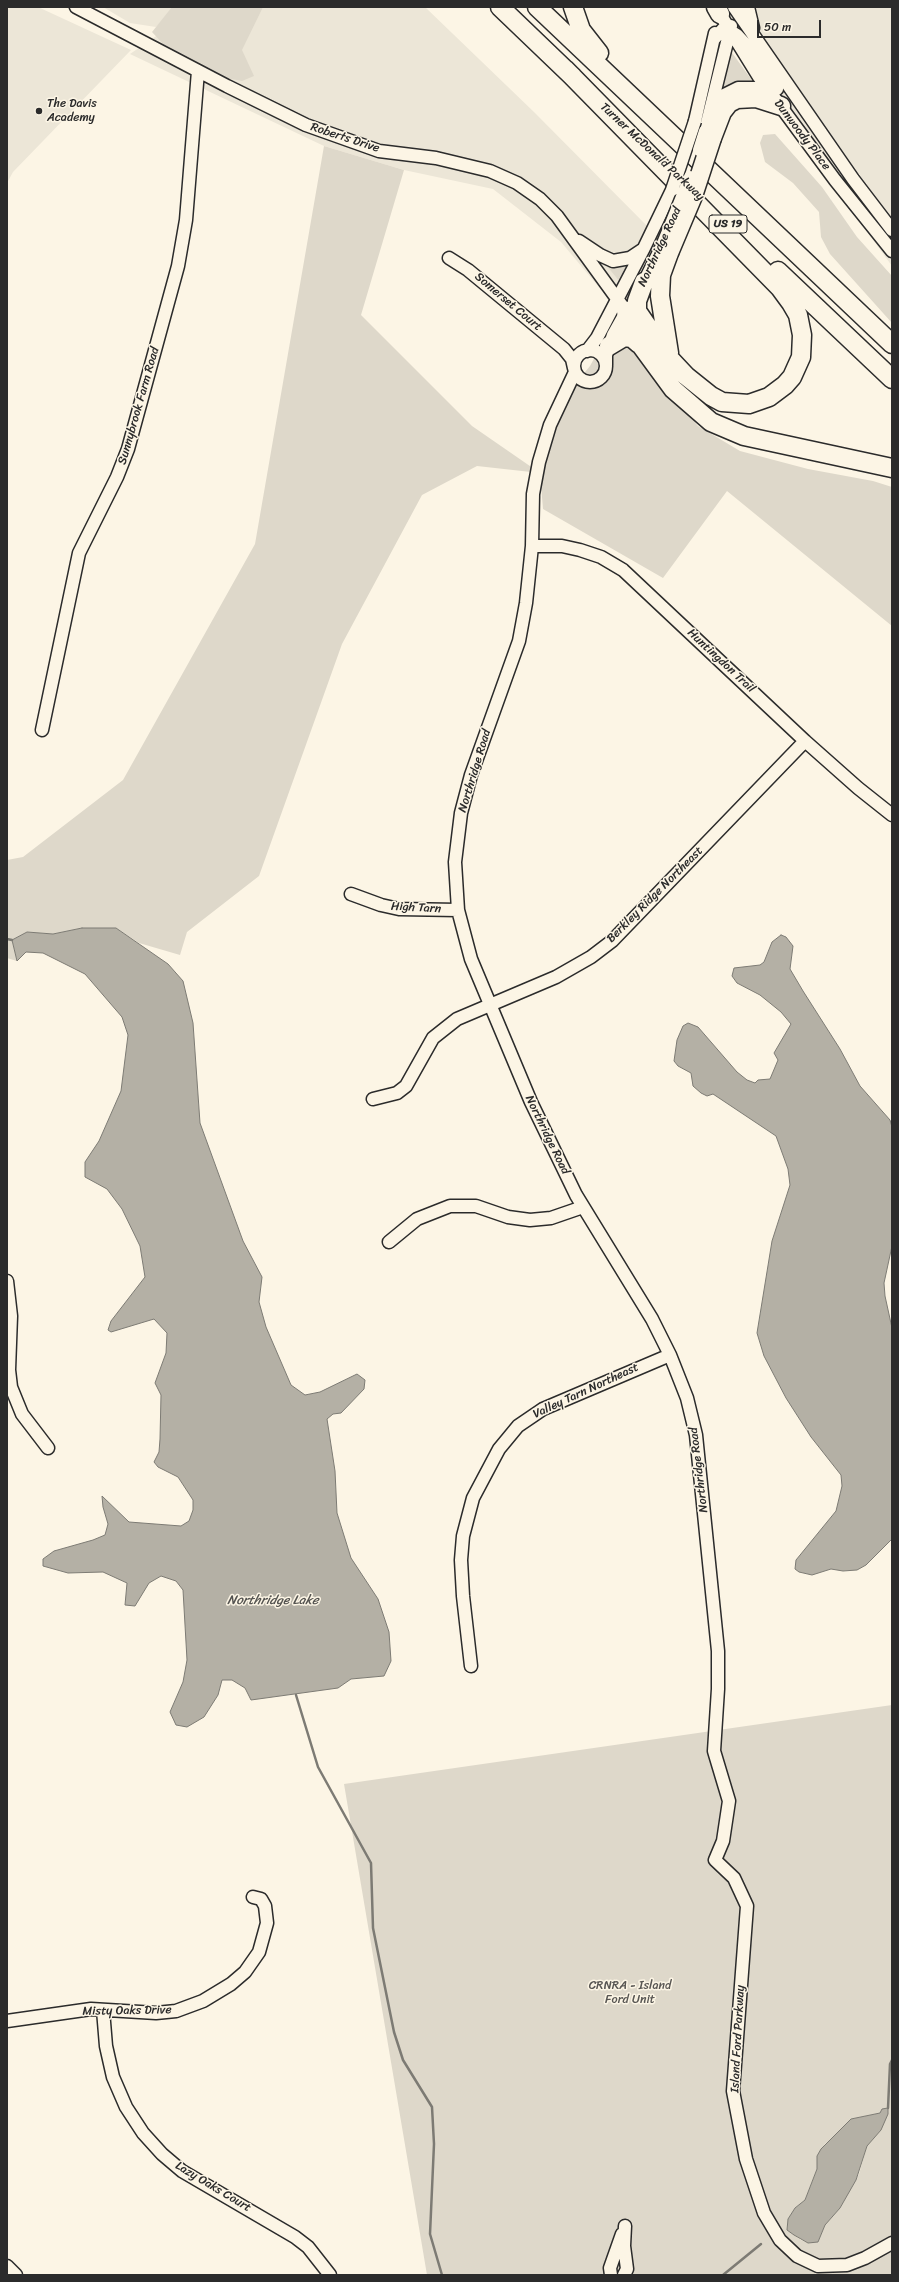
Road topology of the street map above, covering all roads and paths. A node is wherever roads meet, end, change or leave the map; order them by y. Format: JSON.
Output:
{"nodes":[{"id":1,"x":76,"y":7,"type":"edge"},
{"id":2,"x":500,"y":7,"type":"edge"},
{"id":3,"x":538,"y":7,"type":"edge"},
{"id":4,"x":573,"y":7,"type":"edge"},
{"id":5,"x":748,"y":7,"type":"edge"},
{"id":6,"x":727,"y":8,"type":"edge"},
{"id":7,"x":730,"y":30,"type":"junction"},
{"id":8,"x":754,"y":35,"type":"junction"},
{"id":9,"x":714,"y":39,"type":"junction"},
{"id":10,"x":565,"y":69,"type":"junction"},
{"id":11,"x":198,"y":72,"type":"junction"},
{"id":12,"x":770,"y":92,"type":"junction"},
{"id":13,"x":712,"y":106,"type":"junction"},
{"id":14,"x":781,"y":106,"type":"junction"},
{"id":15,"x":709,"y":135,"type":"junction"},
{"id":16,"x":845,"y":168,"type":"junction"},
{"id":17,"x":725,"y":186,"type":"junction"},
{"id":18,"x":892,"y":229,"type":"edge"},
{"id":19,"x":651,"y":235,"type":"junction"},
{"id":20,"x":571,"y":236,"type":"junction"},
{"id":21,"x":665,"y":249,"type":"junction"},
{"id":22,"x":892,"y":251,"type":"edge"},
{"id":23,"x":449,"y":258,"type":"dead end"},
{"id":24,"x":644,"y":282,"type":"joint"},
{"id":25,"x":626,"y":308,"type":"junction"},
{"id":26,"x":639,"y":344,"type":"junction"},
{"id":27,"x":892,"y":344,"type":"edge"},
{"id":28,"x":609,"y":346,"type":"junction"},
{"id":29,"x":564,"y":349,"type":"junction"},
{"id":30,"x":584,"y":351,"type":"junction"},
{"id":31,"x":670,"y":359,"type":"junction"},
{"id":32,"x":606,"y":365,"type":"junction"},
{"id":33,"x":574,"y":370,"type":"junction"},
{"id":34,"x":892,"y":379,"type":"edge"},
{"id":35,"x":589,"y":382,"type":"junction"},
{"id":36,"x":562,"y":402,"type":"junction"},
{"id":37,"x":892,"y":468,"type":"edge"},
{"id":38,"x":532,"y":546,"type":"junction"},
{"id":39,"x":42,"y":730,"type":"dead end"},
{"id":40,"x":805,"y":741,"type":"junction"},
{"id":41,"x":892,"y":815,"type":"edge"},
{"id":42,"x":351,"y":894,"type":"dead end"},
{"id":43,"x":458,"y":910,"type":"junction"},
{"id":44,"x":489,"y":1006,"type":"junction"},
{"id":45,"x":373,"y":1099,"type":"dead end"},
{"id":46,"x":583,"y":1207,"type":"junction"},
{"id":47,"x":388,"y":1242,"type":"dead end"},
{"id":48,"x":7,"y":1281,"type":"edge"},
{"id":49,"x":670,"y":1354,"type":"junction"},
{"id":50,"x":48,"y":1448,"type":"dead end"},
{"id":51,"x":471,"y":1666,"type":"dead end"},
{"id":52,"x":714,"y":1860,"type":"joint"},
{"id":53,"x":253,"y":1897,"type":"dead end"},
{"id":54,"x":103,"y":2010,"type":"junction"},
{"id":55,"x":7,"y":2021,"type":"edge"},
{"id":56,"x":892,"y":2243,"type":"edge"},
{"id":57,"x":7,"y":2266,"type":"edge"},
{"id":58,"x":16,"y":2275,"type":"edge"},
{"id":59,"x":330,"y":2275,"type":"edge"},
{"id":60,"x":611,"y":2275,"type":"edge"},
{"id":61,"x":624,"y":2275,"type":"edge"}],
"edges":[{"from":1,"to":11,"type":"street","name":"Roberts Drive"},
{"from":2,"to":10,"type":"highway","name":"Turner McDonald Parkway","number":"US 19"},
{"from":3,"to":17,"type":"highway","name":"Turner McDonald Parkway","number":"US 19"},
{"from":4,"to":17,"type":"highway"},
{"from":5,"to":8,"type":"street"},
{"from":6,"to":7,"type":"street","name":"Dunwoody Place"},
{"from":6,"to":8,"type":"street","name":"Dunwoody Place"},
{"from":6,"to":9,"type":"street","name":"Northridge Road"},
{"from":7,"to":9,"type":"street"},
{"from":7,"to":12,"type":"street","name":"Dunwoody Place"},
{"from":7,"to":13,"type":"street"},
{"from":7,"to":16,"type":"street"},
{"from":8,"to":16,"type":"street","name":"Dunwoody Place"},
{"from":9,"to":19,"type":"street","name":"Northridge Road","bridge":true},
{"from":10,"to":31,"type":"highway"},
{"from":10,"to":34,"type":"highway","name":"Turner McDonald Parkway","number":"US 19"},
{"from":11,"to":20,"type":"street","name":"Roberts Drive"},
{"from":11,"to":39,"type":"street","name":"Sunnybrook Farm Road"},
{"from":12,"to":13,"type":"street"},
{"from":12,"to":14,"type":"street","name":"Dunwoody Place"},
{"from":13,"to":15,"type":"street"},
{"from":14,"to":15,"type":"highway"},
{"from":14,"to":22,"type":"street","name":"Dunwoody Place"},
{"from":15,"to":21,"type":"highway","bridge":true},
{"from":16,"to":18,"type":"street","name":"Dunwoody Place"},
{"from":17,"to":27,"type":"highway","name":"Turner McDonald Parkway","number":"US 19"},
{"from":19,"to":20,"type":"street"},
{"from":19,"to":25,"type":"street","name":"Northridge Road"},
{"from":20,"to":25,"type":"street","name":"Roberts Drive"},
{"from":21,"to":24,"type":"street","name":"Northridge Road"},
{"from":21,"to":31,"type":"highway"},
{"from":23,"to":29,"type":"street","name":"Somerset Court"},
{"from":24,"to":25,"type":"highway"},
{"from":25,"to":26,"type":"highway"},
{"from":25,"to":28,"type":"street","name":"Northridge Road"},
{"from":25,"to":30,"type":"street","name":"Northridge Road"},
{"from":25,"to":31,"type":"highway"},
{"from":26,"to":28,"type":"highway"},
{"from":26,"to":37,"type":"highway"},
{"from":28,"to":32,"type":"street","name":"Northridge Road"},
{"from":29,"to":30,"type":"street","name":"Somerset Court"},
{"from":29,"to":33,"type":"street","name":"Somerset Court"},
{"from":30,"to":32,"type":"street"},
{"from":30,"to":33,"type":"street","name":"Northridge Road"},
{"from":32,"to":35,"type":"street","name":"Northridge Road"},
{"from":33,"to":35,"type":"street"},
{"from":33,"to":36,"type":"street","name":"Northridge Road"},
{"from":35,"to":36,"type":"street","name":"Northridge Road"},
{"from":36,"to":38,"type":"street","name":"Northridge Road"},
{"from":38,"to":40,"type":"street","name":"Huntingdon Trail"},
{"from":38,"to":43,"type":"street","name":"Northridge Road"},
{"from":40,"to":41,"type":"street","name":"Huntingdon Trail"},
{"from":40,"to":44,"type":"street","name":"Berkley Ridge Northeast"},
{"from":42,"to":43,"type":"street","name":"High Tarn"},
{"from":43,"to":44,"type":"street","name":"Northridge Road"},
{"from":44,"to":45,"type":"street","name":"Berkley Ridge Northeast"},
{"from":44,"to":46,"type":"street","name":"Northridge Road"},
{"from":46,"to":47,"type":"street"},
{"from":46,"to":49,"type":"street","name":"Northridge Road"},
{"from":48,"to":50,"type":"street"},
{"from":49,"to":51,"type":"street","name":"Valley Tarn Northeast"},
{"from":49,"to":52,"type":"street","name":"Northridge Road"},
{"from":52,"to":56,"type":"street","name":"Island Ford Parkway"},
{"from":53,"to":54,"type":"street","name":"Misty Oaks Drive"},
{"from":54,"to":55,"type":"street","name":"Misty Oaks Drive"},
{"from":54,"to":59,"type":"street","name":"Lazy Oaks Court"},
{"from":57,"to":58,"type":"street"},
{"from":60,"to":61,"type":"street"}]}
